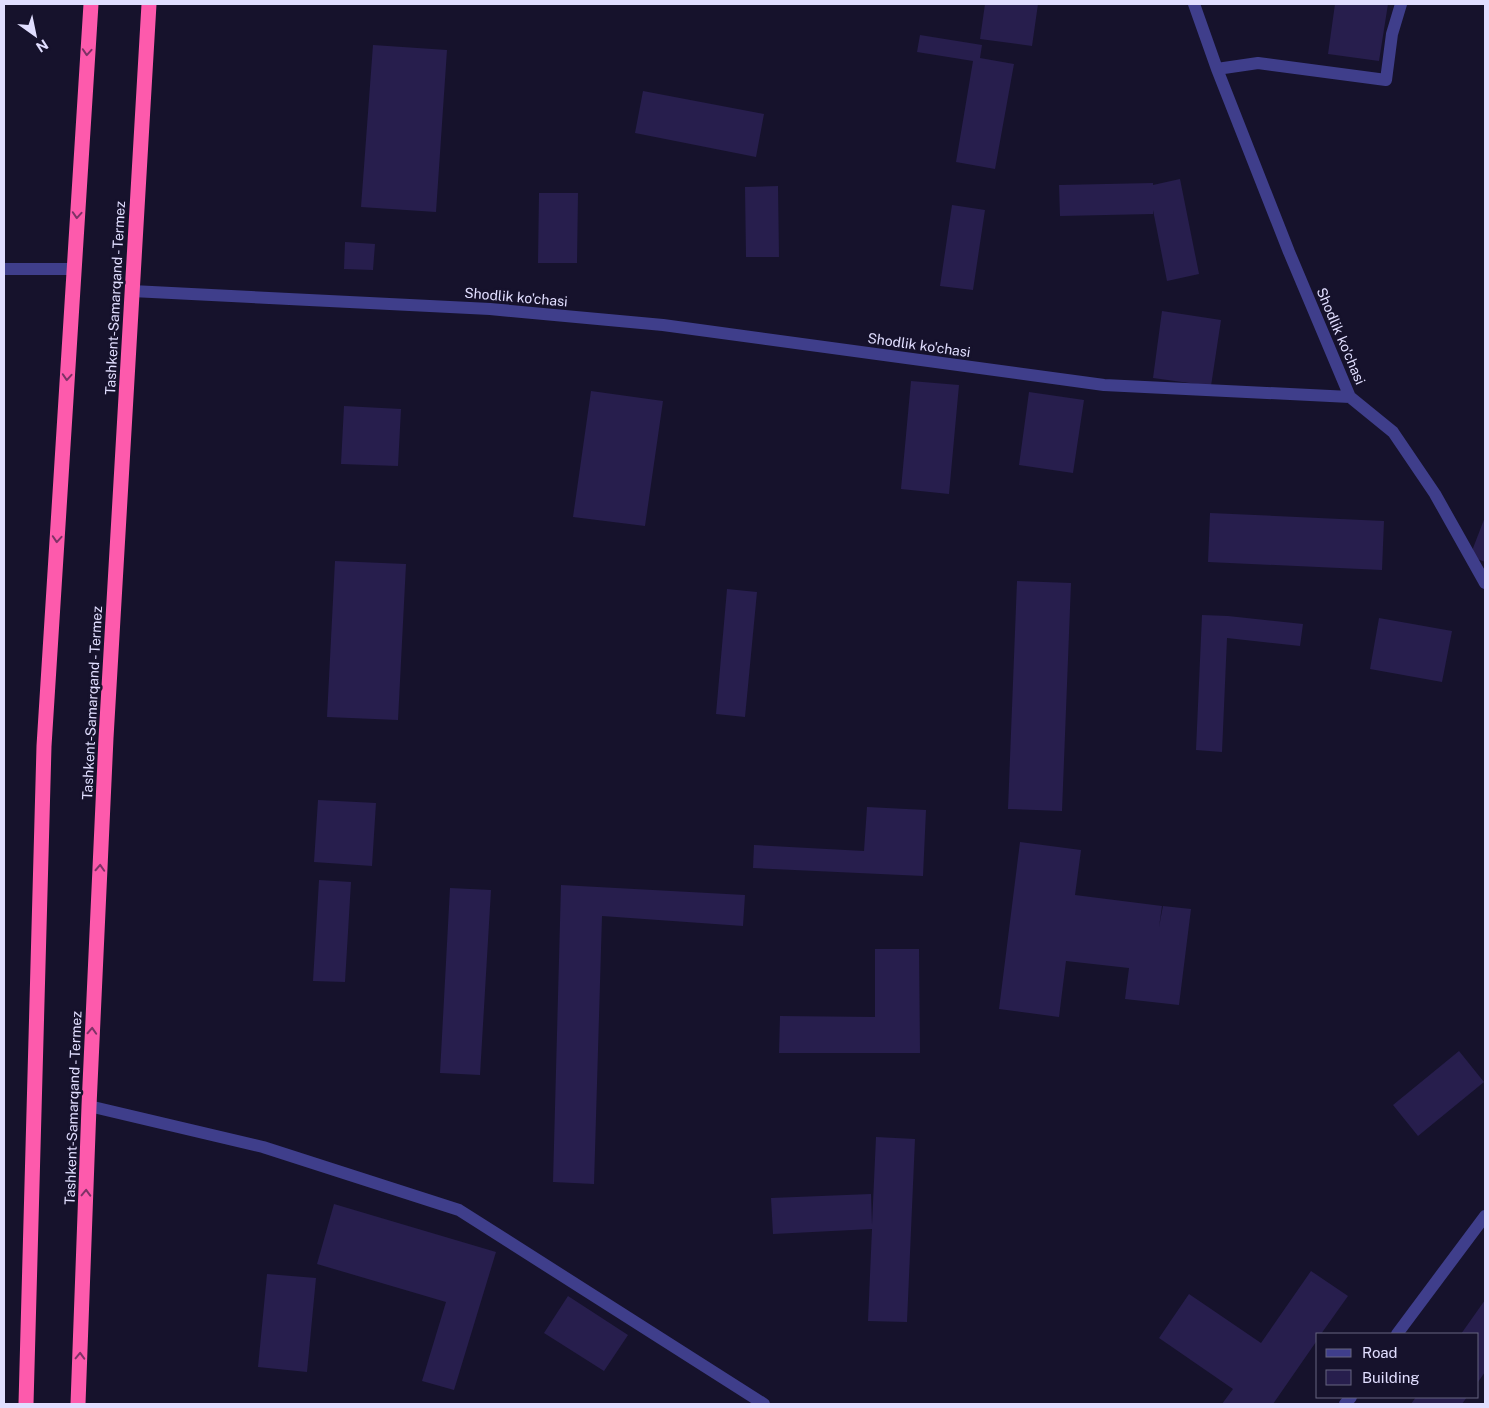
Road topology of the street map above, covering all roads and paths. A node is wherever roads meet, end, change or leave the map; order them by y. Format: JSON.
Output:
{"nodes":[{"id":1,"x":90,"y":4,"type":"edge"},
{"id":2,"x":149,"y":4,"type":"edge"},
{"id":3,"x":1194,"y":4,"type":"edge"},
{"id":4,"x":1401,"y":4,"type":"edge"},
{"id":5,"x":1218,"y":70,"type":"junction"},
{"id":6,"x":4,"y":269,"type":"edge"},
{"id":7,"x":74,"y":269,"type":"junction"},
{"id":8,"x":132,"y":291,"type":"junction"},
{"id":9,"x":1350,"y":397,"type":"junction"},
{"id":10,"x":1485,"y":583,"type":"edge"},
{"id":11,"x":89,"y":1106,"type":"junction"},
{"id":12,"x":1485,"y":1216,"type":"edge"},
{"id":13,"x":1398,"y":1333,"type":"edge"},
{"id":14,"x":26,"y":1404,"type":"edge"},
{"id":15,"x":78,"y":1404,"type":"edge"},
{"id":16,"x":764,"y":1404,"type":"edge"}],
"edges":[{"from":1,"to":7,"type":"highway","one_way":true},
{"from":2,"to":8,"type":"highway","name":"Tashkent-Samarqand - Termez"},
{"from":3,"to":5,"type":"street","name":"Shodlik ko'chasi"},
{"from":4,"to":5,"type":"street"},
{"from":5,"to":9,"type":"street","name":"Shodlik ko'chasi"},
{"from":6,"to":7,"type":"street"},
{"from":7,"to":14,"type":"highway","one_way":true},
{"from":8,"to":9,"type":"street","name":"Shodlik ko'chasi"},
{"from":11,"to":8,"type":"highway","name":"Tashkent-Samarqand - Termez","one_way":true},
{"from":9,"to":10,"type":"street"},
{"from":15,"to":11,"type":"highway","name":"Tashkent-Samarqand - Termez","one_way":true},
{"from":11,"to":16,"type":"street"},
{"from":12,"to":13,"type":"street"}]}
